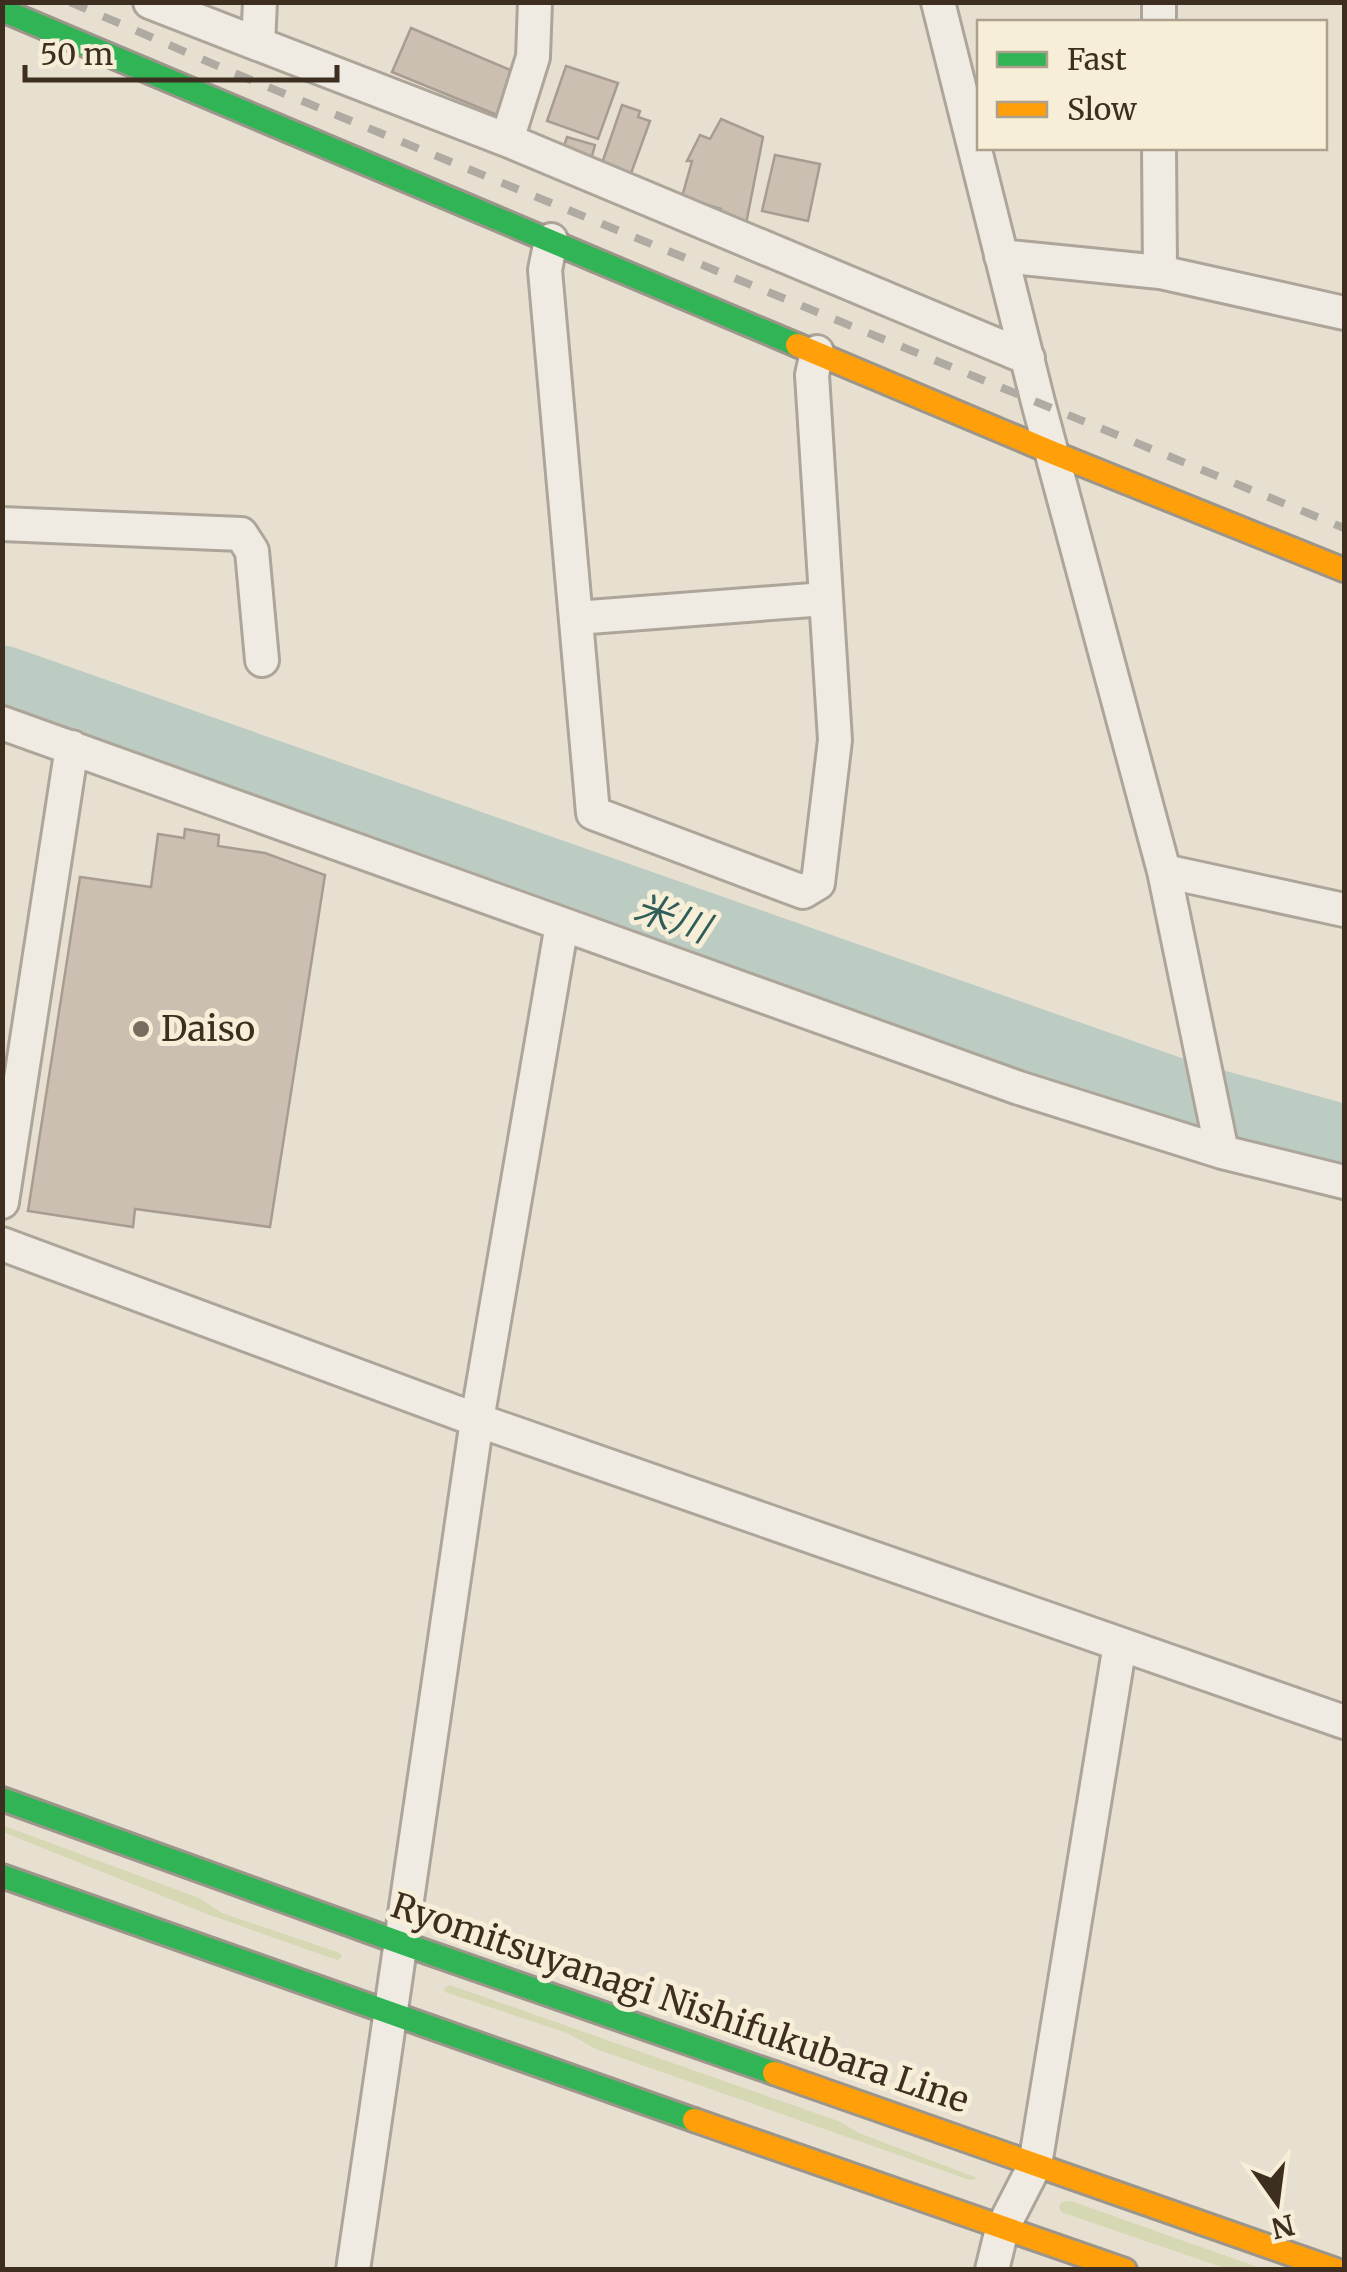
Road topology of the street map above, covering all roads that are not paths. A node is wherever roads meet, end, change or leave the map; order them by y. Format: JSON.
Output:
{"nodes":[{"id":1,"x":150,"y":2,"type":"edge"},
{"id":2,"x":260,"y":2,"type":"edge"},
{"id":3,"x":535,"y":2,"type":"edge"},
{"id":4,"x":938,"y":2,"type":"edge"},
{"id":5,"x":2,"y":10,"type":"edge"},
{"id":6,"x":258,"y":44,"type":"junction"},
{"id":7,"x":507,"y":140,"type":"junction"},
{"id":8,"x":1159,"y":150,"type":"edge"},
{"id":9,"x":551,"y":240,"type":"junction"},
{"id":10,"x":1001,"y":256,"type":"junction"},
{"id":11,"x":1160,"y":272,"type":"junction"},
{"id":12,"x":1344,"y":313,"type":"edge"},
{"id":13,"x":817,"y":352,"type":"junction"},
{"id":14,"x":1028,"y":358,"type":"junction"},
{"id":15,"x":1051,"y":452,"type":"junction"},
{"id":16,"x":2,"y":524,"type":"edge"},
{"id":17,"x":1344,"y":570,"type":"edge"},
{"id":18,"x":825,"y":599,"type":"junction"},
{"id":19,"x":576,"y":618,"type":"junction"},
{"id":20,"x":262,"y":660,"type":"dead end"},
{"id":21,"x":2,"y":723,"type":"edge"},
{"id":22,"x":72,"y":747,"type":"junction"},
{"id":23,"x":1164,"y":871,"type":"junction"},
{"id":24,"x":1344,"y":910,"type":"edge"},
{"id":25,"x":562,"y":924,"type":"junction"},
{"id":26,"x":1220,"y":1141,"type":"junction"},
{"id":27,"x":1344,"y":1182,"type":"edge"},
{"id":28,"x":2,"y":1202,"type":"edge"},
{"id":29,"x":2,"y":1244,"type":"edge"},
{"id":30,"x":477,"y":1420,"type":"junction"},
{"id":31,"x":1120,"y":1644,"type":"junction"},
{"id":32,"x":1344,"y":1722,"type":"edge"},
{"id":33,"x":2,"y":1799,"type":"edge"},
{"id":34,"x":2,"y":1876,"type":"edge"},
{"id":35,"x":401,"y":1942,"type":"junction"},
{"id":36,"x":391,"y":2014,"type":"junction"},
{"id":37,"x":1035,"y":2164,"type":"junction"},
{"id":38,"x":1002,"y":2229,"type":"junction"},
{"id":39,"x":353,"y":2270,"type":"edge"},
{"id":40,"x":992,"y":2270,"type":"edge"},
{"id":41,"x":1126,"y":2270,"type":"edge"},
{"id":42,"x":1336,"y":2270,"type":"edge"}],
"edges":[{"from":1,"to":6,"type":"street"},
{"from":2,"to":6,"type":"street"},
{"from":3,"to":7,"type":"street"},
{"from":4,"to":10,"type":"street"},
{"from":5,"to":9,"type":"main road"},
{"from":6,"to":7,"type":"street"},
{"from":7,"to":14,"type":"street"},
{"from":8,"to":11,"type":"street"},
{"from":9,"to":13,"type":"main road"},
{"from":9,"to":19,"type":"street"},
{"from":10,"to":11,"type":"street"},
{"from":10,"to":14,"type":"street"},
{"from":11,"to":12,"type":"street"},
{"from":13,"to":15,"type":"main road"},
{"from":13,"to":18,"type":"street"},
{"from":14,"to":15,"type":"street"},
{"from":15,"to":17,"type":"main road"},
{"from":15,"to":23,"type":"street"},
{"from":16,"to":20,"type":"street"},
{"from":18,"to":19,"type":"street"},
{"from":18,"to":19,"type":"street"},
{"from":21,"to":22,"type":"street"},
{"from":22,"to":25,"type":"street"},
{"from":22,"to":28,"type":"street"},
{"from":23,"to":24,"type":"street"},
{"from":23,"to":26,"type":"street"},
{"from":25,"to":26,"type":"street"},
{"from":25,"to":30,"type":"street"},
{"from":26,"to":27,"type":"street"},
{"from":29,"to":30,"type":"street"},
{"from":30,"to":31,"type":"street"},
{"from":30,"to":35,"type":"street"},
{"from":31,"to":32,"type":"street"},
{"from":31,"to":37,"type":"street"},
{"from":33,"to":35,"type":"main road","name":"Ryomitsuyanagi Nishifukubara Line"},
{"from":34,"to":36,"type":"main road"},
{"from":35,"to":36,"type":"street"},
{"from":35,"to":37,"type":"main road","name":"Ryomitsuyanagi Nishifukubara Line"},
{"from":36,"to":38,"type":"main road"},
{"from":36,"to":39,"type":"street"},
{"from":37,"to":38,"type":"street"},
{"from":37,"to":42,"type":"main road","name":"Ryomitsuyanagi Nishifukubara Line"},
{"from":38,"to":40,"type":"street"},
{"from":38,"to":41,"type":"main road"}]}
